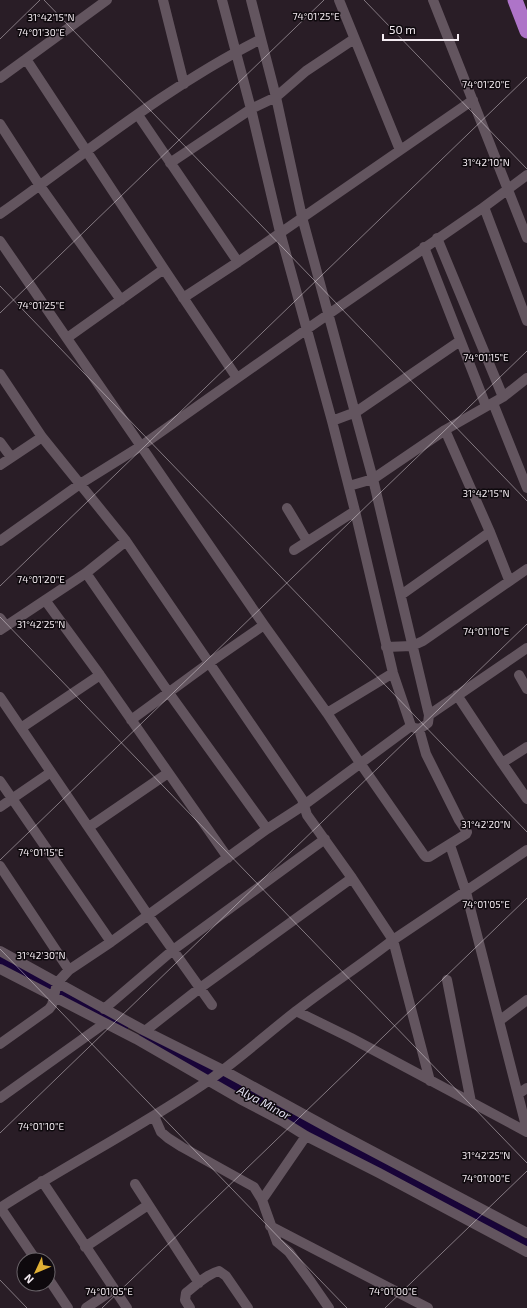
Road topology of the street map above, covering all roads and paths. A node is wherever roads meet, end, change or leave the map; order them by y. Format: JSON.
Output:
{"nodes":[{"id":1,"x":108,"y":0,"type":"edge"},
{"id":2,"x":163,"y":0,"type":"edge"},
{"id":3,"x":222,"y":0,"type":"edge"},
{"id":4,"x":251,"y":0,"type":"edge"},
{"id":5,"x":339,"y":0,"type":"edge"},
{"id":6,"x":433,"y":0,"type":"edge"},
{"id":7,"x":515,"y":0,"type":"edge"},
{"id":8,"x":527,"y":31,"type":"edge"},
{"id":9,"x":261,"y":39,"type":"junction"},
{"id":10,"x":354,"y":39,"type":"junction"},
{"id":11,"x":236,"y":51,"type":"junction"},
{"id":12,"x":26,"y":59,"type":"junction"},
{"id":13,"x":0,"y":78,"type":"edge"},
{"id":14,"x":184,"y":84,"type":"junction"},
{"id":15,"x":276,"y":97,"type":"junction"},
{"id":16,"x":473,"y":100,"type":"junction"},
{"id":17,"x":251,"y":109,"type":"junction"},
{"id":18,"x":138,"y":115,"type":"junction"},
{"id":19,"x":0,"y":124,"type":"edge"},
{"id":20,"x":400,"y":150,"type":"junction"},
{"id":21,"x":87,"y":151,"type":"junction"},
{"id":22,"x":170,"y":162,"type":"junction"},
{"id":23,"x":527,"y":175,"type":"edge"},
{"id":24,"x":40,"y":186,"type":"junction"},
{"id":25,"x":507,"y":189,"type":"junction"},
{"id":26,"x":484,"y":207,"type":"junction"},
{"id":27,"x":0,"y":214,"type":"edge"},
{"id":28,"x":302,"y":217,"type":"junction"},
{"id":29,"x":280,"y":232,"type":"junction"},
{"id":30,"x":437,"y":238,"type":"junction"},
{"id":31,"x":527,"y":238,"type":"edge"},
{"id":32,"x":0,"y":241,"type":"edge"},
{"id":33,"x":424,"y":247,"type":"junction"},
{"id":34,"x":238,"y":262,"type":"junction"},
{"id":35,"x":164,"y":270,"type":"junction"},
{"id":36,"x":183,"y":298,"type":"junction"},
{"id":37,"x":121,"y":300,"type":"junction"},
{"id":38,"x":328,"y":314,"type":"junction"},
{"id":39,"x":527,"y":321,"type":"edge"},
{"id":40,"x":307,"y":329,"type":"junction"},
{"id":41,"x":67,"y":338,"type":"junction"},
{"id":42,"x":460,"y":341,"type":"junction"},
{"id":43,"x":0,"y":374,"type":"edge"},
{"id":44,"x":237,"y":378,"type":"junction"},
{"id":45,"x":527,"y":378,"type":"edge"},
{"id":46,"x":503,"y":397,"type":"junction"},
{"id":47,"x":489,"y":404,"type":"junction"},
{"id":48,"x":356,"y":412,"type":"junction"},
{"id":49,"x":332,"y":421,"type":"junction"},
{"id":50,"x":445,"y":430,"type":"junction"},
{"id":51,"x":42,"y":437,"type":"junction"},
{"id":52,"x":0,"y":442,"type":"edge"},
{"id":53,"x":141,"y":446,"type":"junction"},
{"id":54,"x":11,"y":457,"type":"junction"},
{"id":55,"x":0,"y":465,"type":"edge"},
{"id":56,"x":373,"y":479,"type":"junction"},
{"id":57,"x":80,"y":484,"type":"junction"},
{"id":58,"x":349,"y":486,"type":"junction"},
{"id":59,"x":527,"y":488,"type":"edge"},
{"id":60,"x":287,"y":508,"type":"dead end"},
{"id":61,"x":355,"y":512,"type":"junction"},
{"id":62,"x":490,"y":532,"type":"junction"},
{"id":63,"x":0,"y":541,"type":"edge"},
{"id":64,"x":126,"y":541,"type":"junction"},
{"id":65,"x":307,"y":541,"type":"junction"},
{"id":66,"x":294,"y":550,"type":"dead end"},
{"id":67,"x":527,"y":569,"type":"edge"},
{"id":68,"x":86,"y":573,"type":"junction"},
{"id":69,"x":509,"y":580,"type":"junction"},
{"id":70,"x":400,"y":595,"type":"junction"},
{"id":71,"x":46,"y":600,"type":"junction"},
{"id":72,"x":2,"y":625,"type":"edge"},
{"id":73,"x":264,"y":625,"type":"junction"},
{"id":74,"x":412,"y":646,"type":"junction"},
{"id":75,"x":386,"y":647,"type":"junction"},
{"id":76,"x":527,"y":648,"type":"edge"},
{"id":77,"x":209,"y":663,"type":"junction"},
{"id":78,"x":393,"y":672,"type":"junction"},
{"id":79,"x":100,"y":675,"type":"junction"},
{"id":80,"x":519,"y":675,"type":"dead end"},
{"id":81,"x":527,"y":689,"type":"edge"},
{"id":82,"x":169,"y":693,"type":"junction"},
{"id":83,"x":457,"y":695,"type":"junction"},
{"id":84,"x":0,"y":697,"type":"edge"},
{"id":85,"x":327,"y":713,"type":"junction"},
{"id":86,"x":429,"y":715,"type":"junction"},
{"id":87,"x":131,"y":720,"type":"junction"},
{"id":88,"x":415,"y":727,"type":"junction"},
{"id":89,"x":21,"y":728,"type":"junction"},
{"id":90,"x":527,"y":747,"type":"edge"},
{"id":91,"x":360,"y":763,"type":"junction"},
{"id":92,"x":502,"y":763,"type":"junction"},
{"id":93,"x":51,"y":772,"type":"junction"},
{"id":94,"x":168,"y":773,"type":"junction"},
{"id":95,"x":0,"y":781,"type":"edge"},
{"id":96,"x":12,"y":799,"type":"junction"},
{"id":97,"x":527,"y":799,"type":"edge"},
{"id":98,"x":304,"y":805,"type":"junction"},
{"id":99,"x":0,"y":807,"type":"edge"},
{"id":100,"x":89,"y":827,"type":"junction"},
{"id":101,"x":267,"y":829,"type":"junction"},
{"id":102,"x":325,"y":838,"type":"junction"},
{"id":103,"x":450,"y":845,"type":"junction"},
{"id":104,"x":527,"y":850,"type":"edge"},
{"id":105,"x":228,"y":858,"type":"junction"},
{"id":106,"x":0,"y":866,"type":"edge"},
{"id":107,"x":352,"y":878,"type":"junction"},
{"id":108,"x":466,"y":892,"type":"junction"},
{"id":109,"x":148,"y":915,"type":"junction"},
{"id":110,"x":393,"y":940,"type":"junction"},
{"id":111,"x":111,"y":942,"type":"junction"},
{"id":112,"x":174,"y":950,"type":"junction"},
{"id":113,"x":0,"y":951,"type":"edge"},
{"id":114,"x":0,"y":969,"type":"edge"},
{"id":115,"x":69,"y":970,"type":"junction"},
{"id":116,"x":447,"y":980,"type":"dead end"},
{"id":117,"x":57,"y":983,"type":"junction"},
{"id":118,"x":200,"y":988,"type":"junction"},
{"id":119,"x":54,"y":997,"type":"junction"},
{"id":120,"x":527,"y":1000,"type":"edge"},
{"id":121,"x":212,"y":1005,"type":"dead end"},
{"id":122,"x":104,"y":1009,"type":"junction"},
{"id":123,"x":296,"y":1011,"type":"junction"},
{"id":124,"x":499,"y":1021,"type":"junction"},
{"id":125,"x":105,"y":1023,"type":"junction"},
{"id":126,"x":145,"y":1031,"type":"junction"},
{"id":127,"x":0,"y":1044,"type":"edge"},
{"id":128,"x":223,"y":1070,"type":"junction"},
{"id":129,"x":209,"y":1080,"type":"junction"},
{"id":130,"x":430,"y":1081,"type":"junction"},
{"id":131,"x":527,"y":1088,"type":"edge"},
{"id":132,"x":518,"y":1094,"type":"junction"},
{"id":133,"x":0,"y":1098,"type":"edge"},
{"id":134,"x":471,"y":1102,"type":"junction"},
{"id":135,"x":154,"y":1116,"type":"junction"},
{"id":136,"x":527,"y":1131,"type":"edge"},
{"id":137,"x":306,"y":1136,"type":"junction"},
{"id":138,"x":42,"y":1181,"type":"junction"},
{"id":139,"x":135,"y":1184,"type":"dead end"},
{"id":140,"x":262,"y":1200,"type":"junction"},
{"id":141,"x":148,"y":1205,"type":"junction"},
{"id":142,"x":0,"y":1207,"type":"edge"},
{"id":143,"x":270,"y":1226,"type":"junction"},
{"id":144,"x":527,"y":1233,"type":"edge"},
{"id":145,"x":85,"y":1247,"type":"junction"},
{"id":146,"x":31,"y":1252,"type":"edge"},
{"id":147,"x":527,"y":1252,"type":"edge"},
{"id":148,"x":199,"y":1283,"type":"junction"},
{"id":149,"x":114,"y":1289,"type":"junction"},
{"id":150,"x":56,"y":1290,"type":"edge"},
{"id":151,"x":68,"y":1308,"type":"edge"},
{"id":152,"x":86,"y":1308,"type":"edge"},
{"id":153,"x":127,"y":1308,"type":"edge"},
{"id":154,"x":190,"y":1308,"type":"edge"},
{"id":155,"x":248,"y":1308,"type":"edge"},
{"id":156,"x":329,"y":1308,"type":"edge"},
{"id":157,"x":428,"y":1308,"type":"edge"}],
"edges":[{"from":1,"to":12,"type":"street"},
{"from":2,"to":14,"type":"street"},
{"from":3,"to":11,"type":"street"},
{"from":4,"to":9,"type":"street"},
{"from":5,"to":10,"type":"street"},
{"from":6,"to":16,"type":"street"},
{"from":7,"to":8,"type":"highway"},
{"from":9,"to":11,"type":"street"},
{"from":9,"to":15,"type":"street"},
{"from":10,"to":15,"type":"street"},
{"from":10,"to":20,"type":"street"},
{"from":11,"to":14,"type":"street"},
{"from":11,"to":17,"type":"street"},
{"from":12,"to":13,"type":"street"},
{"from":12,"to":21,"type":"street"},
{"from":14,"to":18,"type":"street"},
{"from":15,"to":17,"type":"street"},
{"from":15,"to":28,"type":"street"},
{"from":16,"to":20,"type":"street"},
{"from":16,"to":25,"type":"street"},
{"from":17,"to":22,"type":"street"},
{"from":17,"to":29,"type":"street"},
{"from":18,"to":21,"type":"street"},
{"from":18,"to":22,"type":"street"},
{"from":19,"to":24,"type":"street"},
{"from":20,"to":28,"type":"street"},
{"from":21,"to":24,"type":"street"},
{"from":21,"to":35,"type":"street"},
{"from":22,"to":34,"type":"street"},
{"from":23,"to":25,"type":"street"},
{"from":24,"to":27,"type":"street"},
{"from":24,"to":37,"type":"street"},
{"from":25,"to":26,"type":"street"},
{"from":25,"to":31,"type":"street"},
{"from":26,"to":30,"type":"street"},
{"from":26,"to":39,"type":"street"},
{"from":28,"to":29,"type":"street"},
{"from":28,"to":38,"type":"street"},
{"from":29,"to":34,"type":"street"},
{"from":29,"to":40,"type":"street"},
{"from":30,"to":33,"type":"street"},
{"from":30,"to":46,"type":"street"},
{"from":32,"to":41,"type":"street"},
{"from":33,"to":38,"type":"street"},
{"from":33,"to":42,"type":"street"},
{"from":34,"to":36,"type":"street"},
{"from":35,"to":36,"type":"street"},
{"from":35,"to":37,"type":"street"},
{"from":36,"to":44,"type":"street"},
{"from":37,"to":41,"type":"street"},
{"from":38,"to":40,"type":"street"},
{"from":38,"to":48,"type":"street"},
{"from":40,"to":44,"type":"street"},
{"from":40,"to":49,"type":"street"},
{"from":41,"to":53,"type":"street"},
{"from":42,"to":47,"type":"street"},
{"from":42,"to":48,"type":"street"},
{"from":43,"to":51,"type":"street"},
{"from":44,"to":53,"type":"street"},
{"from":45,"to":46,"type":"street"},
{"from":46,"to":47,"type":"street"},
{"from":47,"to":50,"type":"street"},
{"from":47,"to":59,"type":"street"},
{"from":48,"to":49,"type":"street"},
{"from":48,"to":56,"type":"street"},
{"from":49,"to":58,"type":"street"},
{"from":50,"to":56,"type":"street"},
{"from":50,"to":62,"type":"street"},
{"from":51,"to":54,"type":"street"},
{"from":51,"to":57,"type":"street"},
{"from":52,"to":54,"type":"street"},
{"from":53,"to":57,"type":"street"},
{"from":53,"to":73,"type":"street"},
{"from":54,"to":55,"type":"street"},
{"from":56,"to":58,"type":"street"},
{"from":56,"to":70,"type":"street"},
{"from":57,"to":63,"type":"street"},
{"from":57,"to":64,"type":"street"},
{"from":58,"to":61,"type":"street"},
{"from":60,"to":65,"type":"street"},
{"from":61,"to":65,"type":"street"},
{"from":61,"to":75,"type":"street"},
{"from":62,"to":69,"type":"street"},
{"from":62,"to":70,"type":"street"},
{"from":64,"to":68,"type":"street"},
{"from":64,"to":77,"type":"street"},
{"from":65,"to":66,"type":"street"},
{"from":67,"to":69,"type":"street"},
{"from":68,"to":71,"type":"street"},
{"from":68,"to":82,"type":"street"},
{"from":69,"to":74,"type":"street"},
{"from":70,"to":74,"type":"street"},
{"from":71,"to":72,"type":"street"},
{"from":71,"to":79,"type":"street"},
{"from":73,"to":77,"type":"street"},
{"from":73,"to":85,"type":"street"},
{"from":74,"to":75,"type":"street"},
{"from":74,"to":86,"type":"street"},
{"from":75,"to":78,"type":"street"},
{"from":76,"to":83,"type":"street"},
{"from":77,"to":82,"type":"street"},
{"from":77,"to":98,"type":"street"},
{"from":78,"to":85,"type":"street"},
{"from":78,"to":88,"type":"street"},
{"from":79,"to":87,"type":"street"},
{"from":79,"to":89,"type":"street"},
{"from":80,"to":81,"type":"street"},
{"from":82,"to":87,"type":"street"},
{"from":82,"to":101,"type":"street"},
{"from":83,"to":86,"type":"street"},
{"from":83,"to":92,"type":"street"},
{"from":84,"to":89,"type":"street"},
{"from":85,"to":91,"type":"street"},
{"from":86,"to":88,"type":"street"},
{"from":87,"to":94,"type":"street"},
{"from":88,"to":91,"type":"street"},
{"from":88,"to":103,"type":"street"},
{"from":89,"to":93,"type":"street"},
{"from":90,"to":92,"type":"street"},
{"from":91,"to":98,"type":"street"},
{"from":91,"to":103,"type":"street"},
{"from":92,"to":97,"type":"street"},
{"from":93,"to":96,"type":"street"},
{"from":93,"to":100,"type":"street"},
{"from":94,"to":100,"type":"street"},
{"from":94,"to":105,"type":"street"},
{"from":95,"to":96,"type":"street"},
{"from":96,"to":99,"type":"street"},
{"from":96,"to":111,"type":"street"},
{"from":98,"to":101,"type":"street"},
{"from":98,"to":102,"type":"street"},
{"from":100,"to":109,"type":"street"},
{"from":101,"to":105,"type":"street"},
{"from":102,"to":107,"type":"street"},
{"from":102,"to":112,"type":"street"},
{"from":103,"to":108,"type":"street"},
{"from":104,"to":108,"type":"street"},
{"from":105,"to":109,"type":"street"},
{"from":106,"to":115,"type":"street"},
{"from":107,"to":110,"type":"street"},
{"from":107,"to":118,"type":"street"},
{"from":108,"to":110,"type":"street"},
{"from":108,"to":124,"type":"street"},
{"from":109,"to":111,"type":"street"},
{"from":109,"to":112,"type":"street"},
{"from":110,"to":123,"type":"street"},
{"from":110,"to":130,"type":"street"},
{"from":111,"to":115,"type":"street"},
{"from":112,"to":118,"type":"street"},
{"from":112,"to":122,"type":"street"},
{"from":113,"to":117,"type":"street"},
{"from":114,"to":119,"type":"street"},
{"from":115,"to":117,"type":"street"},
{"from":116,"to":134,"type":"street"},
{"from":117,"to":119,"type":"street"},
{"from":117,"to":122,"type":"street"},
{"from":118,"to":121,"type":"street"},
{"from":118,"to":126,"type":"street"},
{"from":119,"to":125,"type":"street"},
{"from":119,"to":127,"type":"street"},
{"from":120,"to":124,"type":"street"},
{"from":122,"to":126,"type":"street"},
{"from":123,"to":128,"type":"street"},
{"from":123,"to":130,"type":"street"},
{"from":124,"to":132,"type":"street"},
{"from":125,"to":129,"type":"street"},
{"from":125,"to":133,"type":"street"},
{"from":126,"to":128,"type":"street"},
{"from":128,"to":129,"type":"street"},
{"from":128,"to":144,"type":"street"},
{"from":129,"to":135,"type":"street"},
{"from":129,"to":137,"type":"street"},
{"from":130,"to":134,"type":"street"},
{"from":131,"to":132,"type":"street"},
{"from":132,"to":136,"type":"street"},
{"from":134,"to":136,"type":"street"},
{"from":135,"to":138,"type":"street"},
{"from":135,"to":140,"type":"street"},
{"from":137,"to":140,"type":"street"},
{"from":137,"to":147,"type":"street"},
{"from":138,"to":142,"type":"street"},
{"from":138,"to":145,"type":"street"},
{"from":139,"to":141,"type":"street"},
{"from":140,"to":143,"type":"street"},
{"from":141,"to":145,"type":"street"},
{"from":141,"to":148,"type":"street"},
{"from":142,"to":146,"type":"street"},
{"from":143,"to":156,"type":"street"},
{"from":143,"to":157,"type":"street"},
{"from":145,"to":149,"type":"street"},
{"from":148,"to":154,"type":"street"},
{"from":148,"to":155,"type":"street"},
{"from":149,"to":152,"type":"street"},
{"from":149,"to":153,"type":"street"},
{"from":150,"to":151,"type":"street"}]}
